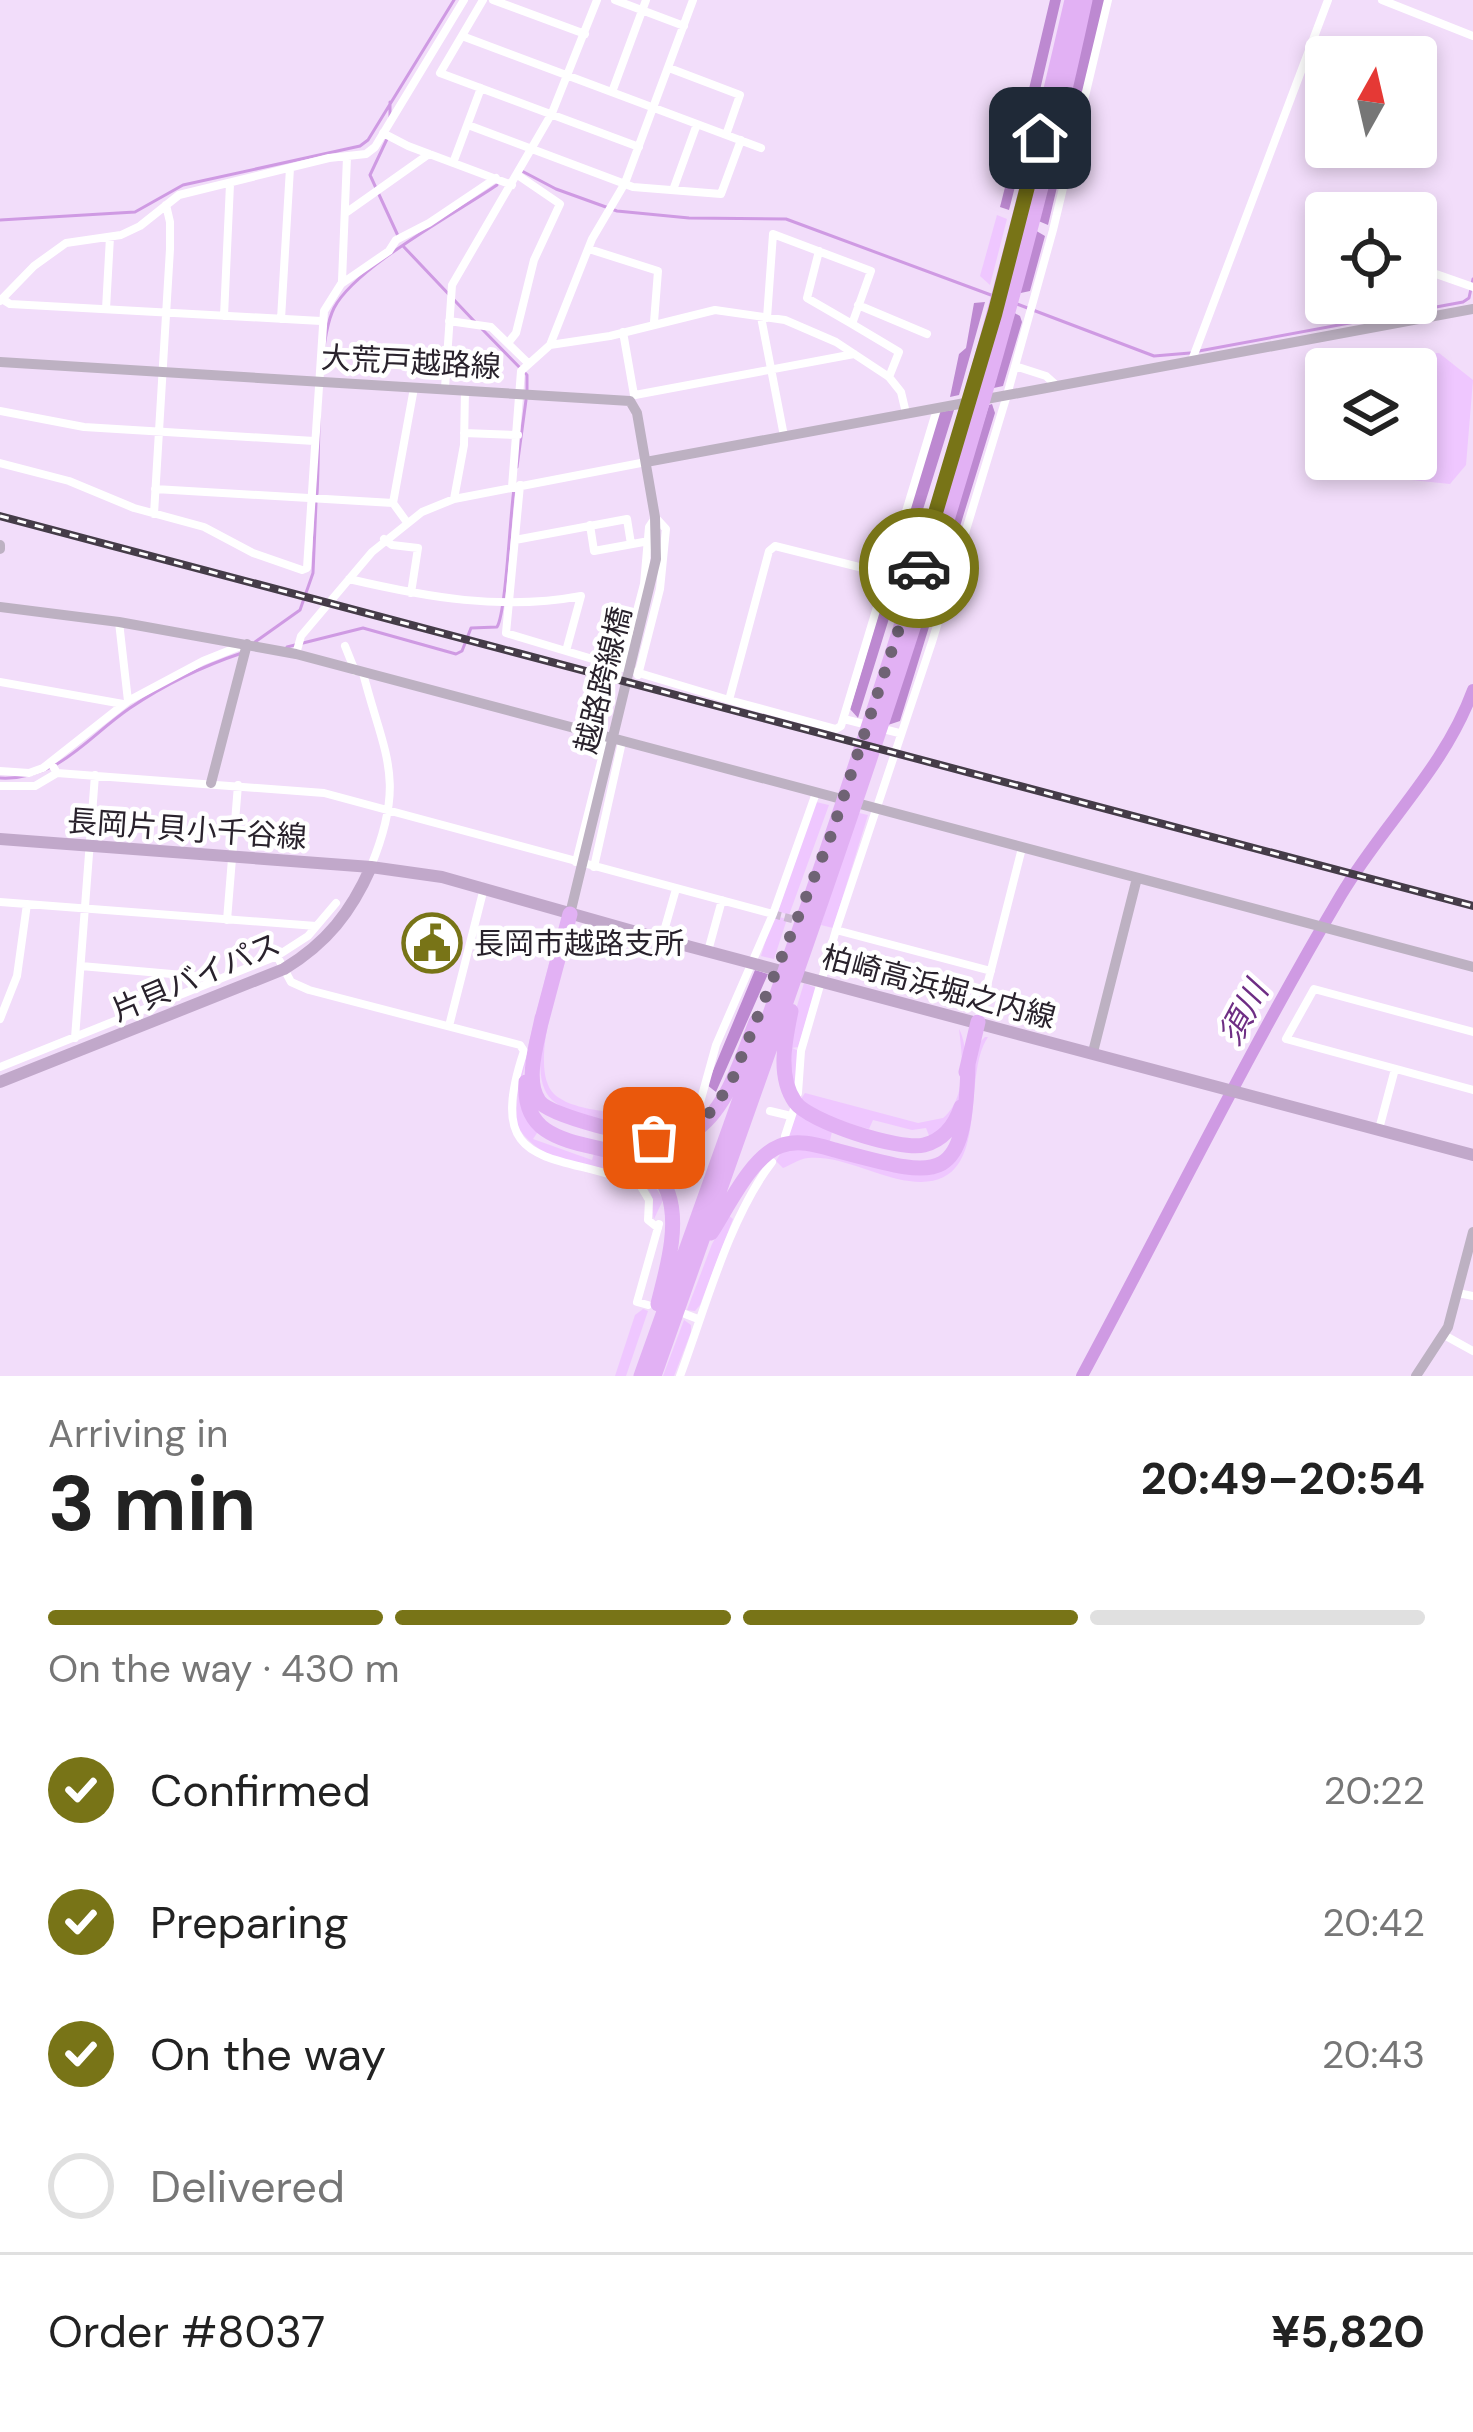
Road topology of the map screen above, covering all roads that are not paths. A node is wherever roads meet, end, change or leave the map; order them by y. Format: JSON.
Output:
{"nodes":[{"id":1,"x":464,"y":0,"type":"edge"},
{"id":2,"x":483,"y":0,"type":"edge"},
{"id":3,"x":493,"y":0,"type":"edge"},
{"id":4,"x":597,"y":0,"type":"edge"},
{"id":5,"x":615,"y":0,"type":"edge"},
{"id":6,"x":693,"y":0,"type":"edge"},
{"id":7,"x":1072,"y":0,"type":"edge"},
{"id":8,"x":1085,"y":0,"type":"edge"},
{"id":9,"x":1108,"y":0,"type":"edge"},
{"id":10,"x":1328,"y":0,"type":"edge"},
{"id":11,"x":1382,"y":0,"type":"edge"},
{"id":12,"x":644,"y":5,"type":"edge"},
{"id":13,"x":684,"y":26,"type":"junction"},
{"id":14,"x":585,"y":34,"type":"junction"},
{"id":15,"x":462,"y":36,"type":"junction"},
{"id":16,"x":1473,"y":36,"type":"edge"},
{"id":17,"x":669,"y":68,"type":"junction"},
{"id":18,"x":568,"y":75,"type":"junction"},
{"id":19,"x":481,"y":88,"type":"junction"},
{"id":20,"x":612,"y":92,"type":"junction"},
{"id":21,"x":653,"y":107,"type":"junction"},
{"id":22,"x":552,"y":113,"type":"junction"},
{"id":23,"x":697,"y":124,"type":"junction"},
{"id":24,"x":468,"y":125,"type":"junction"},
{"id":25,"x":383,"y":133,"type":"junction"},
{"id":26,"x":726,"y":135,"type":"junction"},
{"id":27,"x":741,"y":140,"type":"junction"},
{"id":28,"x":639,"y":147,"type":"junction"},
{"id":29,"x":760,"y":148,"type":"dead end"},
{"id":30,"x":533,"y":150,"type":"junction"},
{"id":31,"x":429,"y":154,"type":"junction"},
{"id":32,"x":347,"y":157,"type":"junction"},
{"id":33,"x":453,"y":164,"type":"junction"},
{"id":34,"x":290,"y":168,"type":"junction"},
{"id":35,"x":496,"y":178,"type":"junction"},
{"id":36,"x":516,"y":181,"type":"junction"},
{"id":37,"x":625,"y":183,"type":"junction"},
{"id":38,"x":230,"y":184,"type":"junction"},
{"id":39,"x":673,"y":190,"type":"junction"},
{"id":40,"x":166,"y":205,"type":"junction"},
{"id":41,"x":346,"y":213,"type":"junction"},
{"id":42,"x":110,"y":237,"type":"junction"},
{"id":43,"x":590,"y":249,"type":"junction"},
{"id":44,"x":819,"y":251,"type":"junction"},
{"id":45,"x":1437,"y":274,"type":"edge"},
{"id":46,"x":1009,"y":282,"type":"junction"},
{"id":47,"x":341,"y":284,"type":"junction"},
{"id":48,"x":1473,"y":286,"type":"edge"},
{"id":49,"x":1,"y":300,"type":"edge"},
{"id":50,"x":858,"y":305,"type":"junction"},
{"id":51,"x":106,"y":309,"type":"junction"},
{"id":52,"x":1473,"y":309,"type":"edge"},
{"id":53,"x":165,"y":312,"type":"junction"},
{"id":54,"x":224,"y":316,"type":"junction"},
{"id":55,"x":764,"y":317,"type":"junction"},
{"id":56,"x":281,"y":319,"type":"junction"},
{"id":57,"x":321,"y":321,"type":"junction"},
{"id":58,"x":448,"y":321,"type":"junction"},
{"id":59,"x":655,"y":322,"type":"junction"},
{"id":60,"x":852,"y":324,"type":"junction"},
{"id":61,"x":623,"y":332,"type":"junction"},
{"id":62,"x":926,"y":334,"type":"dead end"},
{"id":63,"x":508,"y":344,"type":"junction"},
{"id":64,"x":550,"y":345,"type":"junction"},
{"id":65,"x":855,"y":354,"type":"junction"},
{"id":66,"x":1192,"y":360,"type":"junction"},
{"id":67,"x":0,"y":362,"type":"edge"},
{"id":68,"x":528,"y":363,"type":"junction"},
{"id":69,"x":1015,"y":366,"type":"junction"},
{"id":70,"x":771,"y":370,"type":"junction"},
{"id":71,"x":162,"y":371,"type":"junction"},
{"id":72,"x":890,"y":376,"type":"junction"},
{"id":73,"x":318,"y":381,"type":"junction"},
{"id":74,"x":1056,"y":385,"type":"junction"},
{"id":75,"x":414,"y":386,"type":"junction"},
{"id":76,"x":445,"y":388,"type":"junction"},
{"id":77,"x":465,"y":388,"type":"junction"},
{"id":78,"x":521,"y":392,"type":"junction"},
{"id":79,"x":1007,"y":394,"type":"junction"},
{"id":80,"x":633,"y":398,"type":"junction"},
{"id":81,"x":938,"y":408,"type":"junction"},
{"id":82,"x":0,"y":410,"type":"edge"},
{"id":83,"x":906,"y":413,"type":"junction"},
{"id":84,"x":159,"y":431,"type":"junction"},
{"id":85,"x":464,"y":433,"type":"junction"},
{"id":86,"x":518,"y":435,"type":"junction"},
{"id":87,"x":784,"y":436,"type":"junction"},
{"id":88,"x":314,"y":441,"type":"junction"},
{"id":89,"x":646,"y":462,"type":"junction"},
{"id":90,"x":0,"y":463,"type":"edge"},
{"id":91,"x":516,"y":486,"type":"junction"},
{"id":92,"x":155,"y":490,"type":"junction"},
{"id":93,"x":311,"y":498,"type":"junction"},
{"id":94,"x":454,"y":499,"type":"junction"},
{"id":95,"x":393,"y":502,"type":"junction"},
{"id":96,"x":154,"y":514,"type":"junction"},
{"id":97,"x":656,"y":517,"type":"junction"},
{"id":98,"x":406,"y":521,"type":"junction"},
{"id":99,"x":590,"y":525,"type":"junction"},
{"id":100,"x":385,"y":539,"type":"junction"},
{"id":101,"x":514,"y":540,"type":"junction"},
{"id":102,"x":649,"y":541,"type":"junction"},
{"id":103,"x":631,"y":544,"type":"junction"},
{"id":104,"x":887,"y":574,"type":"junction"},
{"id":105,"x":349,"y":579,"type":"junction"},
{"id":106,"x":411,"y":593,"type":"junction"},
{"id":107,"x":508,"y":605,"type":"junction"},
{"id":108,"x":0,"y":607,"type":"edge"},
{"id":109,"x":119,"y":622,"type":"junction"},
{"id":110,"x":252,"y":645,"type":"junction"},
{"id":111,"x":345,"y":646,"type":"dead end"},
{"id":112,"x":566,"y":652,"type":"junction"},
{"id":113,"x":296,"y":654,"type":"junction"},
{"id":114,"x":622,"y":668,"type":"junction"},
{"id":115,"x":359,"y":672,"type":"junction"},
{"id":116,"x":638,"y":675,"type":"junction"},
{"id":117,"x":0,"y":682,"type":"edge"},
{"id":118,"x":729,"y":700,"type":"junction"},
{"id":119,"x":126,"y":703,"type":"junction"},
{"id":120,"x":844,"y":719,"type":"junction"},
{"id":121,"x":899,"y":733,"type":"junction"},
{"id":122,"x":607,"y":738,"type":"junction"},
{"id":123,"x":622,"y":742,"type":"junction"},
{"id":124,"x":54,"y":768,"type":"junction"},
{"id":125,"x":0,"y":772,"type":"edge"},
{"id":126,"x":95,"y":775,"type":"junction"},
{"id":127,"x":211,"y":784,"type":"junction"},
{"id":128,"x":238,"y":785,"type":"junction"},
{"id":129,"x":0,"y":786,"type":"edge"},
{"id":130,"x":816,"y":793,"type":"junction"},
{"id":131,"x":875,"y":809,"type":"junction"},
{"id":132,"x":389,"y":811,"type":"junction"},
{"id":133,"x":845,"y":813,"type":"junction"},
{"id":134,"x":0,"y":839,"type":"edge"},
{"id":135,"x":89,"y":845,"type":"junction"},
{"id":136,"x":1022,"y":848,"type":"junction"},
{"id":137,"x":231,"y":856,"type":"junction"},
{"id":138,"x":584,"y":865,"type":"junction"},
{"id":139,"x":370,"y":867,"type":"junction"},
{"id":140,"x":1137,"y":878,"type":"junction"},
{"id":141,"x":484,"y":888,"type":"junction"},
{"id":142,"x":676,"y":889,"type":"junction"},
{"id":143,"x":722,"y":900,"type":"junction"},
{"id":144,"x":0,"y":902,"type":"edge"},
{"id":145,"x":336,"y":903,"type":"dead end"},
{"id":146,"x":27,"y":904,"type":"junction"},
{"id":147,"x":85,"y":908,"type":"junction"},
{"id":148,"x":570,"y":914,"type":"junction"},
{"id":149,"x":772,"y":914,"type":"junction"},
{"id":150,"x":227,"y":920,"type":"junction"},
{"id":151,"x":317,"y":926,"type":"junction"},
{"id":152,"x":836,"y":930,"type":"junction"},
{"id":153,"x":662,"y":939,"type":"junction"},
{"id":154,"x":708,"y":951,"type":"junction"},
{"id":155,"x":794,"y":961,"type":"junction"},
{"id":156,"x":281,"y":963,"type":"junction"},
{"id":157,"x":753,"y":963,"type":"junction"},
{"id":158,"x":81,"y":966,"type":"junction"},
{"id":159,"x":1473,"y":968,"type":"edge"},
{"id":160,"x":991,"y":971,"type":"junction"},
{"id":161,"x":224,"y":978,"type":"junction"},
{"id":162,"x":821,"y":981,"type":"junction"},
{"id":163,"x":786,"y":985,"type":"junction"},
{"id":164,"x":542,"y":1018,"type":"junction"},
{"id":165,"x":0,"y":1019,"type":"edge"},
{"id":166,"x":978,"y":1022,"type":"junction"},
{"id":167,"x":449,"y":1026,"type":"junction"},
{"id":168,"x":1473,"y":1032,"type":"edge"},
{"id":169,"x":75,"y":1037,"type":"junction"},
{"id":170,"x":1093,"y":1052,"type":"junction"},
{"id":171,"x":968,"y":1064,"type":"junction"},
{"id":172,"x":0,"y":1067,"type":"edge"},
{"id":173,"x":1395,"y":1069,"type":"junction"},
{"id":174,"x":0,"y":1082,"type":"edge"},
{"id":175,"x":1473,"y":1090,"type":"edge"},
{"id":176,"x":798,"y":1094,"type":"dead end"},
{"id":177,"x":770,"y":1111,"type":"dead end"},
{"id":178,"x":696,"y":1117,"type":"dead end"},
{"id":179,"x":1378,"y":1129,"type":"junction"},
{"id":180,"x":785,"y":1136,"type":"dead end"},
{"id":181,"x":689,"y":1138,"type":"dead end"},
{"id":182,"x":1473,"y":1155,"type":"edge"},
{"id":183,"x":772,"y":1162,"type":"dead end"},
{"id":184,"x":671,"y":1186,"type":"dead end"},
{"id":185,"x":1473,"y":1232,"type":"edge"},
{"id":186,"x":1458,"y":1293,"type":"junction"},
{"id":187,"x":1473,"y":1296,"type":"edge"},
{"id":188,"x":648,"y":1305,"type":"dead end"},
{"id":189,"x":685,"y":1315,"type":"dead end"},
{"id":190,"x":698,"y":1319,"type":"junction"},
{"id":191,"x":1444,"y":1335,"type":"junction"},
{"id":192,"x":1473,"y":1351,"type":"edge"},
{"id":193,"x":638,"y":1376,"type":"edge"},
{"id":194,"x":657,"y":1376,"type":"edge"},
{"id":195,"x":680,"y":1376,"type":"edge"},
{"id":196,"x":1416,"y":1376,"type":"edge"}],
"edges":[{"from":1,"to":25,"type":"street"},
{"from":2,"to":15,"type":"street"},
{"from":3,"to":14,"type":"street"},
{"from":4,"to":14,"type":"street"},
{"from":5,"to":12,"type":"street"},
{"from":6,"to":13,"type":"street"},
{"from":7,"to":46,"type":"highway"},
{"from":8,"to":46,"type":"highway"},
{"from":9,"to":69,"type":"street"},
{"from":10,"to":66,"type":"street"},
{"from":11,"to":16,"type":"street"},
{"from":12,"to":13,"type":"street"},
{"from":12,"to":20,"type":"street"},
{"from":13,"to":17,"type":"street"},
{"from":14,"to":18,"type":"street"},
{"from":15,"to":18,"type":"street"},
{"from":15,"to":19,"type":"street"},
{"from":17,"to":21,"type":"street"},
{"from":17,"to":26,"type":"street"},
{"from":18,"to":20,"type":"street"},
{"from":18,"to":22,"type":"street"},
{"from":19,"to":22,"type":"street"},
{"from":19,"to":24,"type":"street"},
{"from":20,"to":21,"type":"street"},
{"from":21,"to":23,"type":"street"},
{"from":21,"to":28,"type":"street"},
{"from":22,"to":28,"type":"street"},
{"from":22,"to":30,"type":"street"},
{"from":23,"to":26,"type":"street"},
{"from":23,"to":39,"type":"street"},
{"from":24,"to":30,"type":"street"},
{"from":24,"to":33,"type":"street"},
{"from":25,"to":31,"type":"street"},
{"from":25,"to":32,"type":"street"},
{"from":26,"to":27,"type":"street"},
{"from":27,"to":29,"type":"street"},
{"from":27,"to":39,"type":"street"},
{"from":28,"to":37,"type":"street"},
{"from":30,"to":36,"type":"street"},
{"from":30,"to":37,"type":"street"},
{"from":31,"to":33,"type":"street"},
{"from":31,"to":41,"type":"street"},
{"from":32,"to":34,"type":"street"},
{"from":32,"to":41,"type":"street"},
{"from":33,"to":35,"type":"street"},
{"from":34,"to":38,"type":"street"},
{"from":34,"to":56,"type":"street"},
{"from":35,"to":36,"type":"street"},
{"from":35,"to":47,"type":"street"},
{"from":36,"to":58,"type":"street"},
{"from":36,"to":63,"type":"street"},
{"from":37,"to":39,"type":"street"},
{"from":37,"to":43,"type":"street"},
{"from":38,"to":40,"type":"street"},
{"from":38,"to":54,"type":"street"},
{"from":40,"to":42,"type":"street"},
{"from":40,"to":53,"type":"street"},
{"from":41,"to":47,"type":"street"},
{"from":42,"to":49,"type":"street"},
{"from":42,"to":51,"type":"street"},
{"from":43,"to":59,"type":"street"},
{"from":43,"to":64,"type":"street"},
{"from":44,"to":50,"type":"street"},
{"from":44,"to":55,"type":"street"},
{"from":44,"to":60,"type":"street"},
{"from":45,"to":48,"type":"street"},
{"from":46,"to":133,"type":"highway"},
{"from":47,"to":57,"type":"street"},
{"from":49,"to":51,"type":"street"},
{"from":50,"to":60,"type":"street"},
{"from":50,"to":62,"type":"street"},
{"from":51,"to":53,"type":"street"},
{"from":52,"to":66,"type":"main road"},
{"from":53,"to":54,"type":"street"},
{"from":53,"to":71,"type":"street"},
{"from":54,"to":56,"type":"street"},
{"from":55,"to":59,"type":"street"},
{"from":55,"to":65,"type":"street"},
{"from":55,"to":70,"type":"street"},
{"from":56,"to":57,"type":"street"},
{"from":57,"to":73,"type":"street"},
{"from":58,"to":63,"type":"street"},
{"from":58,"to":76,"type":"street"},
{"from":59,"to":61,"type":"street"},
{"from":60,"to":72,"type":"street"},
{"from":61,"to":64,"type":"street"},
{"from":61,"to":80,"type":"street"},
{"from":63,"to":68,"type":"street"},
{"from":64,"to":68,"type":"street"},
{"from":65,"to":70,"type":"street"},
{"from":65,"to":72,"type":"street"},
{"from":66,"to":74,"type":"main road"},
{"from":67,"to":71,"type":"main road","name":"大荒戸越路線"},
{"from":68,"to":78,"type":"street"},
{"from":69,"to":74,"type":"street"},
{"from":69,"to":79,"type":"street"},
{"from":70,"to":80,"type":"street"},
{"from":70,"to":87,"type":"street"},
{"from":71,"to":73,"type":"main road","name":"大荒戸越路線"},
{"from":71,"to":84,"type":"street"},
{"from":72,"to":83,"type":"street"},
{"from":73,"to":75,"type":"main road","name":"大荒戸越路線"},
{"from":73,"to":88,"type":"street"},
{"from":74,"to":79,"type":"main road"},
{"from":75,"to":76,"type":"main road","name":"大荒戸越路線"},
{"from":75,"to":95,"type":"street"},
{"from":76,"to":77,"type":"main road","name":"大荒戸越路線"},
{"from":77,"to":78,"type":"main road","name":"大荒戸越路線"},
{"from":77,"to":85,"type":"street"},
{"from":78,"to":80,"type":"main road","name":"大荒戸越路線"},
{"from":78,"to":86,"type":"street"},
{"from":79,"to":81,"type":"main road"},
{"from":79,"to":121,"type":"street"},
{"from":80,"to":89,"type":"main road"},
{"from":81,"to":83,"type":"main road"},
{"from":81,"to":104,"type":"street"},
{"from":82,"to":84,"type":"street"},
{"from":83,"to":87,"type":"main road"},
{"from":84,"to":88,"type":"street"},
{"from":84,"to":92,"type":"street"},
{"from":85,"to":86,"type":"street"},
{"from":85,"to":94,"type":"street"},
{"from":86,"to":91,"type":"street"},
{"from":87,"to":89,"type":"main road"},
{"from":88,"to":93,"type":"street"},
{"from":89,"to":91,"type":"street"},
{"from":89,"to":97,"type":"main road"},
{"from":90,"to":96,"type":"street"},
{"from":91,"to":94,"type":"street"},
{"from":91,"to":101,"type":"street"},
{"from":92,"to":93,"type":"street"},
{"from":92,"to":96,"type":"street"},
{"from":93,"to":95,"type":"street"},
{"from":93,"to":96,"type":"street"},
{"from":94,"to":98,"type":"street"},
{"from":95,"to":98,"type":"street"},
{"from":97,"to":102,"type":"street"},
{"from":97,"to":116,"type":"street"},
{"from":97,"to":138,"type":"main road","name":"越路跨線橋"},
{"from":98,"to":100,"type":"street"},
{"from":99,"to":101,"type":"street"},
{"from":99,"to":103,"type":"street"},
{"from":99,"to":103,"type":"street"},
{"from":100,"to":105,"type":"street"},
{"from":100,"to":106,"type":"street"},
{"from":101,"to":107,"type":"street"},
{"from":102,"to":103,"type":"street"},
{"from":102,"to":114,"type":"street"},
{"from":104,"to":118,"type":"street"},
{"from":104,"to":120,"type":"street"},
{"from":105,"to":106,"type":"street"},
{"from":105,"to":113,"type":"street"},
{"from":106,"to":107,"type":"street"},
{"from":107,"to":112,"type":"street"},
{"from":107,"to":112,"type":"street"},
{"from":108,"to":109,"type":"main road"},
{"from":109,"to":110,"type":"main road"},
{"from":109,"to":119,"type":"street"},
{"from":110,"to":113,"type":"main road"},
{"from":110,"to":119,"type":"street"},
{"from":110,"to":127,"type":"main road"},
{"from":111,"to":115,"type":"street"},
{"from":112,"to":114,"type":"street"},
{"from":113,"to":115,"type":"main road"},
{"from":114,"to":116,"type":"street"},
{"from":115,"to":122,"type":"main road"},
{"from":115,"to":132,"type":"street"},
{"from":116,"to":118,"type":"street"},
{"from":117,"to":119,"type":"street"},
{"from":118,"to":120,"type":"street"},
{"from":119,"to":124,"type":"street"},
{"from":120,"to":121,"type":"street"},
{"from":121,"to":131,"type":"street"},
{"from":122,"to":123,"type":"main road"},
{"from":122,"to":138,"type":"street"},
{"from":123,"to":130,"type":"main road"},
{"from":123,"to":138,"type":"street"},
{"from":124,"to":125,"type":"street"},
{"from":124,"to":126,"type":"street"},
{"from":124,"to":129,"type":"street"},
{"from":126,"to":127,"type":"street"},
{"from":126,"to":135,"type":"street"},
{"from":127,"to":128,"type":"street"},
{"from":128,"to":132,"type":"street"},
{"from":128,"to":137,"type":"street"},
{"from":130,"to":131,"type":"main road"},
{"from":130,"to":149,"type":"street"},
{"from":131,"to":136,"type":"main road"},
{"from":131,"to":152,"type":"street"},
{"from":132,"to":138,"type":"street"},
{"from":132,"to":139,"type":"street"},
{"from":133,"to":155,"type":"highway"},
{"from":133,"to":155,"type":"highway"},
{"from":134,"to":135,"type":"main road","name":"長岡片貝小千谷線"},
{"from":135,"to":137,"type":"main road","name":"長岡片貝小千谷線"},
{"from":135,"to":147,"type":"street"},
{"from":136,"to":140,"type":"main road"},
{"from":136,"to":160,"type":"street"},
{"from":137,"to":139,"type":"main road","name":"長岡片貝小千谷線"},
{"from":137,"to":150,"type":"street"},
{"from":138,"to":142,"type":"street"},
{"from":138,"to":148,"type":"main road","name":"越路跨線橋"},
{"from":139,"to":141,"type":"main road","name":"柏崎高浜堀之内線"},
{"from":139,"to":156,"type":"main road","name":"片貝バイパス"},
{"from":140,"to":159,"type":"main road"},
{"from":140,"to":170,"type":"main road"},
{"from":141,"to":148,"type":"main road","name":"柏崎高浜堀之内線"},
{"from":141,"to":167,"type":"street"},
{"from":142,"to":143,"type":"street"},
{"from":142,"to":153,"type":"street"},
{"from":143,"to":149,"type":"street"},
{"from":143,"to":154,"type":"street"},
{"from":144,"to":146,"type":"street"},
{"from":145,"to":151,"type":"street"},
{"from":146,"to":147,"type":"street"},
{"from":146,"to":165,"type":"street"},
{"from":147,"to":150,"type":"street"},
{"from":147,"to":158,"type":"street"},
{"from":148,"to":153,"type":"main road","name":"柏崎高浜堀之内線"},
{"from":148,"to":164,"type":"highway"},
{"from":149,"to":157,"type":"street"},
{"from":150,"to":151,"type":"street"},
{"from":151,"to":156,"type":"street"},
{"from":152,"to":160,"type":"street"},
{"from":152,"to":162,"type":"street"},
{"from":153,"to":154,"type":"main road","name":"柏崎高浜堀之内線"},
{"from":154,"to":157,"type":"main road","name":"柏崎高浜堀之内線"},
{"from":155,"to":163,"type":"highway"},
{"from":155,"to":163,"type":"highway"},
{"from":156,"to":161,"type":"street"},
{"from":156,"to":167,"type":"street"},
{"from":156,"to":174,"type":"main road","name":"片貝バイパス"},
{"from":157,"to":162,"type":"main road","name":"柏崎高浜堀之内線"},
{"from":157,"to":178,"type":"street"},
{"from":158,"to":161,"type":"street"},
{"from":158,"to":169,"type":"street"},
{"from":160,"to":166,"type":"street"},
{"from":161,"to":169,"type":"street"},
{"from":162,"to":166,"type":"main road","name":"柏崎高浜堀之内線"},
{"from":162,"to":176,"type":"street"},
{"from":163,"to":164,"type":"highway"},
{"from":163,"to":171,"type":"highway"},
{"from":163,"to":193,"type":"highway"},
{"from":163,"to":194,"type":"highway"},
{"from":164,"to":193,"type":"highway"},
{"from":166,"to":170,"type":"main road","name":"柏崎高浜堀之内線"},
{"from":166,"to":171,"type":"highway"},
{"from":167,"to":188,"type":"street"},
{"from":168,"to":173,"type":"street"},
{"from":169,"to":172,"type":"street"},
{"from":170,"to":179,"type":"main road","name":"柏崎高浜堀之内線"},
{"from":171,"to":194,"type":"highway"},
{"from":173,"to":175,"type":"street"},
{"from":173,"to":179,"type":"street"},
{"from":177,"to":180,"type":"street"},
{"from":179,"to":182,"type":"main road"},
{"from":181,"to":184,"type":"street"},
{"from":183,"to":190,"type":"street"},
{"from":185,"to":186,"type":"main road"},
{"from":186,"to":187,"type":"street"},
{"from":186,"to":191,"type":"main road"},
{"from":189,"to":190,"type":"street"},
{"from":190,"to":195,"type":"street"},
{"from":191,"to":192,"type":"street"},
{"from":191,"to":196,"type":"main road"}]}
